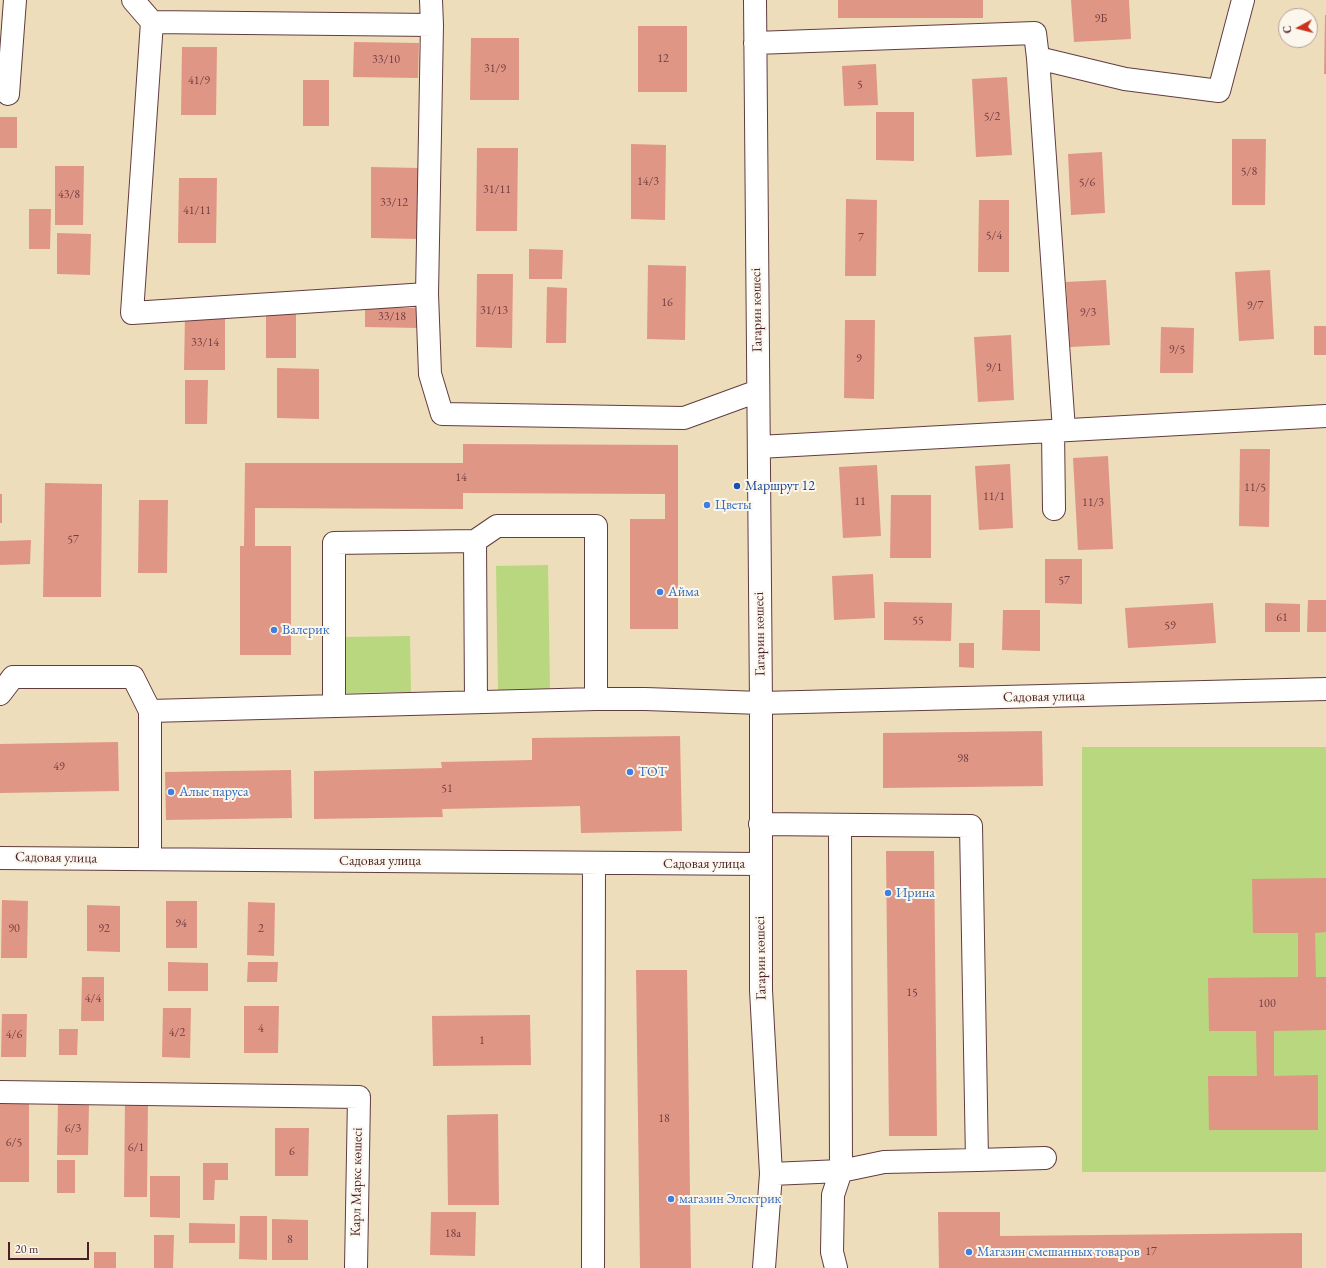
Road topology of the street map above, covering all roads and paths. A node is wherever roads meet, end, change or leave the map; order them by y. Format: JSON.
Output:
{"nodes":[{"id":1,"x":15,"y":0,"type":"edge"},
{"id":2,"x":133,"y":0,"type":"edge"},
{"id":3,"x":431,"y":0,"type":"edge"},
{"id":4,"x":754,"y":0,"type":"edge"},
{"id":5,"x":1243,"y":0,"type":"edge"},
{"id":6,"x":152,"y":22,"type":"junction"},
{"id":7,"x":432,"y":25,"type":"junction"},
{"id":8,"x":755,"y":43,"type":"junction"},
{"id":9,"x":1038,"y":58,"type":"junction"},
{"id":10,"x":8,"y":94,"type":"dead end"},
{"id":11,"x":427,"y":294,"type":"junction"},
{"id":12,"x":758,"y":391,"type":"junction"},
{"id":13,"x":1326,"y":416,"type":"edge"},
{"id":14,"x":1058,"y":430,"type":"junction"},
{"id":15,"x":759,"y":447,"type":"junction"},
{"id":16,"x":1054,"y":509,"type":"dead end"},
{"id":17,"x":475,"y":541,"type":"junction"},
{"id":18,"x":1326,"y":689,"type":"edge"},
{"id":19,"x":0,"y":694,"type":"edge"},
{"id":20,"x":596,"y":699,"type":"junction"},
{"id":21,"x":476,"y":702,"type":"junction"},
{"id":22,"x":761,"y":703,"type":"junction"},
{"id":23,"x":334,"y":706,"type":"junction"},
{"id":24,"x":150,"y":711,"type":"junction"},
{"id":25,"x":760,"y":824,"type":"junction"},
{"id":26,"x":840,"y":825,"type":"junction"},
{"id":27,"x":0,"y":858,"type":"edge"},
{"id":28,"x":150,"y":859,"type":"junction"},
{"id":29,"x":594,"y":863,"type":"junction"},
{"id":30,"x":760,"y":864,"type":"junction"},
{"id":31,"x":0,"y":1092,"type":"edge"},
{"id":32,"x":1045,"y":1158,"type":"dead end"},
{"id":33,"x":977,"y":1160,"type":"junction"},
{"id":34,"x":841,"y":1170,"type":"junction"},
{"id":35,"x":771,"y":1174,"type":"junction"},
{"id":36,"x":356,"y":1268,"type":"edge"},
{"id":37,"x":593,"y":1268,"type":"edge"},
{"id":38,"x":764,"y":1268,"type":"edge"},
{"id":39,"x":836,"y":1268,"type":"edge"}],
"edges":[{"from":1,"to":10,"type":"street"},
{"from":2,"to":6,"type":"street"},
{"from":3,"to":7,"type":"street"},
{"from":4,"to":8,"type":"street","name":"Гагарин көшесі"},
{"from":5,"to":9,"type":"street"},
{"from":6,"to":7,"type":"street"},
{"from":6,"to":11,"type":"street"},
{"from":7,"to":11,"type":"street"},
{"from":8,"to":9,"type":"street"},
{"from":8,"to":12,"type":"street","name":"Гагарин көшесі"},
{"from":9,"to":14,"type":"street"},
{"from":11,"to":12,"type":"street"},
{"from":12,"to":15,"type":"street","name":"Гагарин көшесі"},
{"from":13,"to":14,"type":"street"},
{"from":14,"to":15,"type":"street"},
{"from":14,"to":16,"type":"street"},
{"from":15,"to":22,"type":"street","name":"Гагарин көшесі"},
{"from":17,"to":20,"type":"street"},
{"from":17,"to":21,"type":"street"},
{"from":17,"to":23,"type":"street"},
{"from":18,"to":22,"type":"street","name":"Садовая улица"},
{"from":19,"to":24,"type":"street"},
{"from":20,"to":21,"type":"street","name":"Садовая улица"},
{"from":20,"to":22,"type":"street","name":"Садовая улица"},
{"from":21,"to":23,"type":"street","name":"Садовая улица"},
{"from":22,"to":25,"type":"street","name":"Гагарин көшесі"},
{"from":23,"to":24,"type":"street","name":"Садовая улица"},
{"from":24,"to":28,"type":"street"},
{"from":25,"to":26,"type":"street"},
{"from":25,"to":30,"type":"street","name":"Гагарин көшесі"},
{"from":26,"to":33,"type":"street"},
{"from":26,"to":34,"type":"street"},
{"from":27,"to":28,"type":"street","name":"Садовая улица"},
{"from":28,"to":29,"type":"street","name":"Садовая улица"},
{"from":29,"to":30,"type":"street","name":"Садовая улица"},
{"from":29,"to":37,"type":"street"},
{"from":30,"to":35,"type":"street","name":"Гагарин көшесі"},
{"from":31,"to":36,"type":"street","name":"Карл Маркс көшесі"},
{"from":32,"to":33,"type":"street"},
{"from":33,"to":34,"type":"street"},
{"from":34,"to":35,"type":"street"},
{"from":34,"to":39,"type":"street"},
{"from":35,"to":38,"type":"street","name":"Гагарин көшесі"}]}
